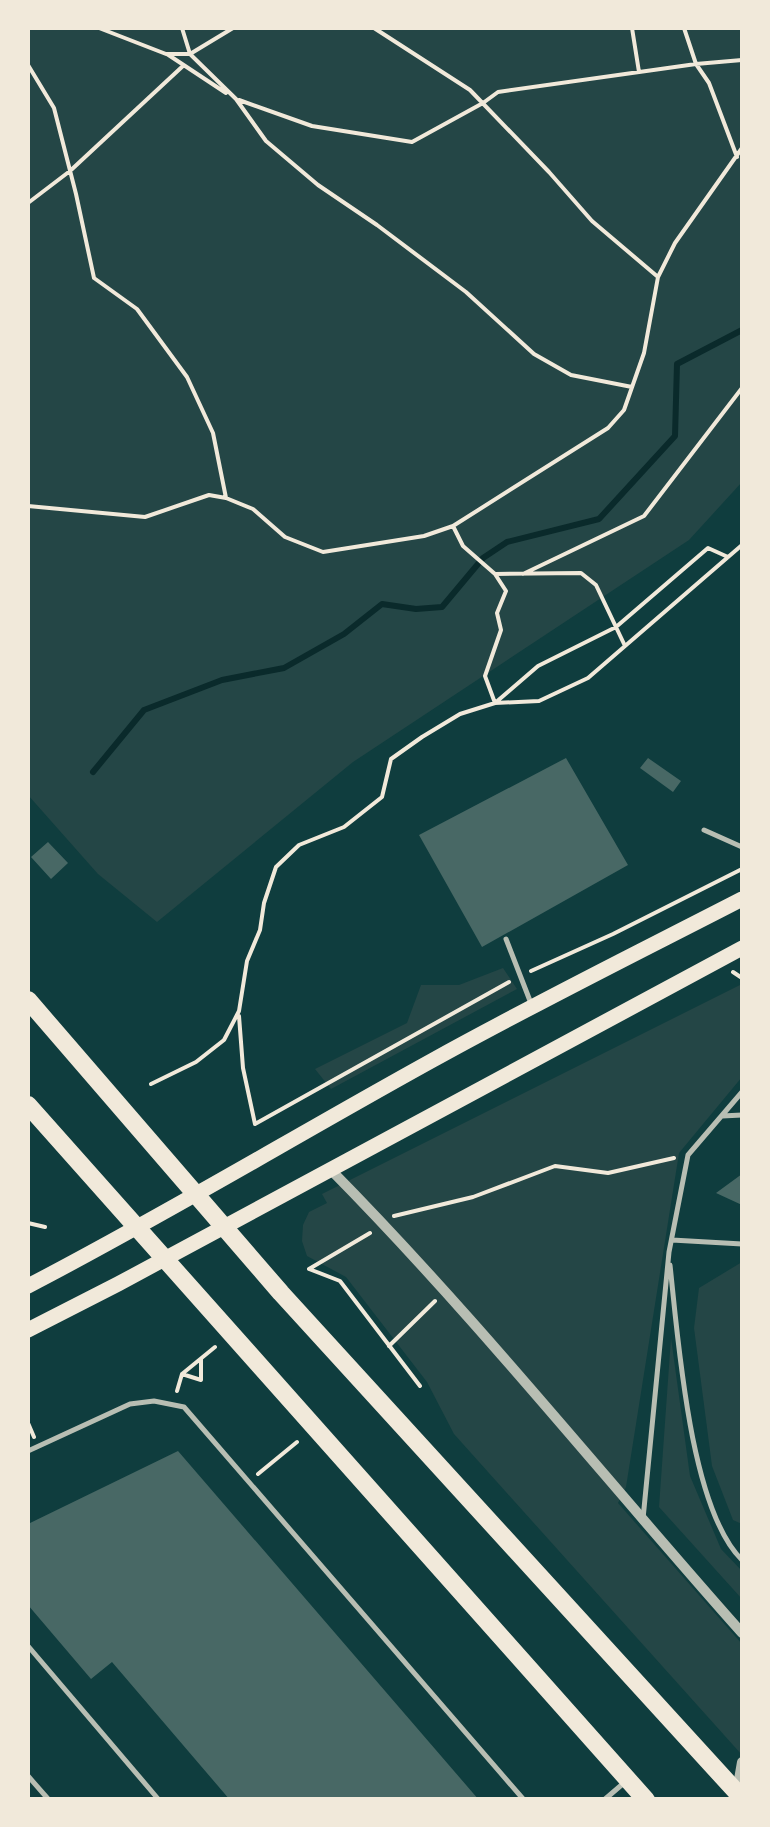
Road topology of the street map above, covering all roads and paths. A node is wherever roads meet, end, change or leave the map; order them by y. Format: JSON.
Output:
{"nodes":[{"id":1,"x":99,"y":28,"type":"edge"},
{"id":2,"x":182,"y":28,"type":"edge"},
{"id":3,"x":233,"y":28,"type":"edge"},
{"id":4,"x":374,"y":28,"type":"edge"},
{"id":5,"x":632,"y":28,"type":"edge"},
{"id":6,"x":684,"y":28,"type":"edge"},
{"id":7,"x":166,"y":54,"type":"junction"},
{"id":8,"x":190,"y":54,"type":"junction"},
{"id":9,"x":742,"y":60,"type":"edge"},
{"id":10,"x":696,"y":64,"type":"junction"},
{"id":11,"x":28,"y":65,"type":"edge"},
{"id":12,"x":184,"y":65,"type":"junction"},
{"id":13,"x":639,"y":72,"type":"junction"},
{"id":14,"x":236,"y":99,"type":"junction"},
{"id":15,"x":483,"y":102,"type":"junction"},
{"id":16,"x":742,"y":148,"type":"edge"},
{"id":17,"x":737,"y":157,"type":"junction"},
{"id":18,"x":70,"y":170,"type":"junction"},
{"id":19,"x":28,"y":203,"type":"edge"},
{"id":20,"x":658,"y":278,"type":"junction"},
{"id":21,"x":632,"y":387,"type":"junction"},
{"id":22,"x":742,"y":388,"type":"edge"},
{"id":23,"x":226,"y":498,"type":"junction"},
{"id":24,"x":28,"y":506,"type":"edge"},
{"id":25,"x":453,"y":526,"type":"junction"},
{"id":26,"x":742,"y":544,"type":"edge"},
{"id":27,"x":728,"y":557,"type":"junction"},
{"id":28,"x":494,"y":574,"type":"junction"},
{"id":29,"x":523,"y":574,"type":"junction"},
{"id":30,"x":616,"y":627,"type":"junction"},
{"id":31,"x":625,"y":646,"type":"junction"},
{"id":32,"x":495,"y":703,"type":"junction"},
{"id":33,"x":704,"y":830,"type":"dead end"},
{"id":34,"x":742,"y":847,"type":"edge"},
{"id":35,"x":742,"y":869,"type":"edge"},
{"id":36,"x":742,"y":899,"type":"edge"},
{"id":37,"x":506,"y":939,"type":"dead end"},
{"id":38,"x":742,"y":948,"type":"edge"},
{"id":39,"x":733,"y":972,"type":"dead end"},
{"id":40,"x":519,"y":976,"type":"junction"},
{"id":41,"x":742,"y":978,"type":"edge"},
{"id":42,"x":28,"y":1000,"type":"edge"},
{"id":43,"x":532,"y":1008,"type":"junction"},
{"id":44,"x":239,"y":1011,"type":"junction"},
{"id":45,"x":151,"y":1084,"type":"dead end"},
{"id":46,"x":742,"y":1092,"type":"edge"},
{"id":47,"x":28,"y":1106,"type":"edge"},
{"id":48,"x":742,"y":1114,"type":"edge"},
{"id":49,"x":722,"y":1116,"type":"junction"},
{"id":50,"x":688,"y":1155,"type":"junction"},
{"id":51,"x":331,"y":1170,"type":"junction"},
{"id":52,"x":196,"y":1196,"type":"junction"},
{"id":53,"x":28,"y":1223,"type":"edge"},
{"id":54,"x":384,"y":1224,"type":"junction"},
{"id":55,"x":45,"y":1227,"type":"dead end"},
{"id":56,"x":223,"y":1227,"type":"junction"},
{"id":57,"x":137,"y":1229,"type":"junction"},
{"id":58,"x":672,"y":1240,"type":"junction"},
{"id":59,"x":742,"y":1244,"type":"edge"},
{"id":60,"x":669,"y":1252,"type":"junction"},
{"id":61,"x":164,"y":1259,"type":"junction"},
{"id":62,"x":28,"y":1286,"type":"edge"},
{"id":63,"x":445,"y":1291,"type":"junction"},
{"id":64,"x":28,"y":1330,"type":"edge"},
{"id":65,"x":389,"y":1346,"type":"junction"},
{"id":66,"x":215,"y":1347,"type":"dead end"},
{"id":67,"x":201,"y":1360,"type":"junction"},
{"id":68,"x":182,"y":1374,"type":"junction"},
{"id":69,"x":420,"y":1386,"type":"dead end"},
{"id":70,"x":172,"y":1404,"type":"junction"},
{"id":71,"x":297,"y":1442,"type":"dead end"},
{"id":72,"x":28,"y":1450,"type":"edge"},
{"id":73,"x":248,"y":1482,"type":"junction"},
{"id":74,"x":642,"y":1522,"type":"junction"},
{"id":75,"x":742,"y":1560,"type":"edge"},
{"id":76,"x":742,"y":1633,"type":"edge"},
{"id":77,"x":28,"y":1646,"type":"edge"},
{"id":78,"x":742,"y":1762,"type":"edge"},
{"id":79,"x":28,"y":1776,"type":"edge"},
{"id":80,"x":628,"y":1779,"type":"junction"},
{"id":81,"x":740,"y":1795,"type":"edge"},
{"id":82,"x":521,"y":1798,"type":"edge"},
{"id":83,"x":48,"y":1800,"type":"edge"},
{"id":84,"x":159,"y":1800,"type":"edge"},
{"id":85,"x":604,"y":1800,"type":"edge"},
{"id":86,"x":646,"y":1800,"type":"edge"}],
"edges":[{"from":1,"to":7,"type":"path"},
{"from":2,"to":8,"type":"path"},
{"from":3,"to":8,"type":"path"},
{"from":4,"to":15,"type":"path"},
{"from":5,"to":13,"type":"path"},
{"from":6,"to":10,"type":"path"},
{"from":7,"to":8,"type":"path"},
{"from":7,"to":12,"type":"path"},
{"from":8,"to":14,"type":"path"},
{"from":9,"to":10,"type":"path"},
{"from":10,"to":13,"type":"path"},
{"from":10,"to":17,"type":"path"},
{"from":11,"to":18,"type":"path"},
{"from":12,"to":14,"type":"path"},
{"from":12,"to":18,"type":"path"},
{"from":13,"to":15,"type":"path"},
{"from":14,"to":15,"type":"path"},
{"from":14,"to":21,"type":"path"},
{"from":15,"to":20,"type":"path"},
{"from":16,"to":17,"type":"path"},
{"from":17,"to":20,"type":"path"},
{"from":18,"to":19,"type":"path"},
{"from":18,"to":23,"type":"path"},
{"from":20,"to":21,"type":"path"},
{"from":21,"to":25,"type":"path"},
{"from":22,"to":29,"type":"path"},
{"from":23,"to":24,"type":"path"},
{"from":23,"to":25,"type":"path"},
{"from":25,"to":28,"type":"path"},
{"from":26,"to":27,"type":"path"},
{"from":27,"to":30,"type":"path"},
{"from":27,"to":31,"type":"path"},
{"from":28,"to":29,"type":"path"},
{"from":28,"to":32,"type":"path"},
{"from":29,"to":30,"type":"path"},
{"from":30,"to":31,"type":"path"},
{"from":30,"to":32,"type":"path"},
{"from":31,"to":32,"type":"path"},
{"from":32,"to":44,"type":"path"},
{"from":33,"to":34,"type":"lane"},
{"from":35,"to":40,"type":"path"},
{"from":36,"to":43,"type":"main road"},
{"from":37,"to":40,"type":"lane"},
{"from":38,"to":51,"type":"main road"},
{"from":39,"to":41,"type":"path"},
{"from":40,"to":43,"type":"lane"},
{"from":40,"to":44,"type":"path"},
{"from":42,"to":52,"type":"main road"},
{"from":43,"to":52,"type":"main road"},
{"from":44,"to":45,"type":"path"},
{"from":46,"to":49,"type":"lane"},
{"from":47,"to":57,"type":"main road"},
{"from":48,"to":49,"type":"lane"},
{"from":49,"to":50,"type":"lane"},
{"from":50,"to":54,"type":"path"},
{"from":50,"to":58,"type":"lane"},
{"from":51,"to":54,"type":"street"},
{"from":51,"to":56,"type":"main road"},
{"from":52,"to":56,"type":"main road"},
{"from":52,"to":57,"type":"main road"},
{"from":53,"to":55,"type":"path"},
{"from":54,"to":63,"type":"street"},
{"from":54,"to":65,"type":"path"},
{"from":56,"to":61,"type":"main road"},
{"from":56,"to":81,"type":"main road"},
{"from":57,"to":61,"type":"main road"},
{"from":57,"to":62,"type":"main road"},
{"from":58,"to":59,"type":"lane"},
{"from":58,"to":60,"type":"lane"},
{"from":60,"to":74,"type":"lane"},
{"from":60,"to":75,"type":"lane"},
{"from":61,"to":64,"type":"main road"},
{"from":61,"to":80,"type":"main road"},
{"from":63,"to":65,"type":"path"},
{"from":63,"to":74,"type":"street"},
{"from":65,"to":69,"type":"path"},
{"from":66,"to":67,"type":"path"},
{"from":67,"to":68,"type":"path"},
{"from":67,"to":68,"type":"path"},
{"from":68,"to":70,"type":"path"},
{"from":70,"to":72,"type":"lane"},
{"from":70,"to":73,"type":"lane"},
{"from":71,"to":73,"type":"path"},
{"from":73,"to":82,"type":"lane"},
{"from":74,"to":76,"type":"street"},
{"from":77,"to":84,"type":"lane"},
{"from":78,"to":81,"type":"street"},
{"from":79,"to":83,"type":"lane"},
{"from":80,"to":85,"type":"lane"},
{"from":80,"to":86,"type":"main road"}]}
